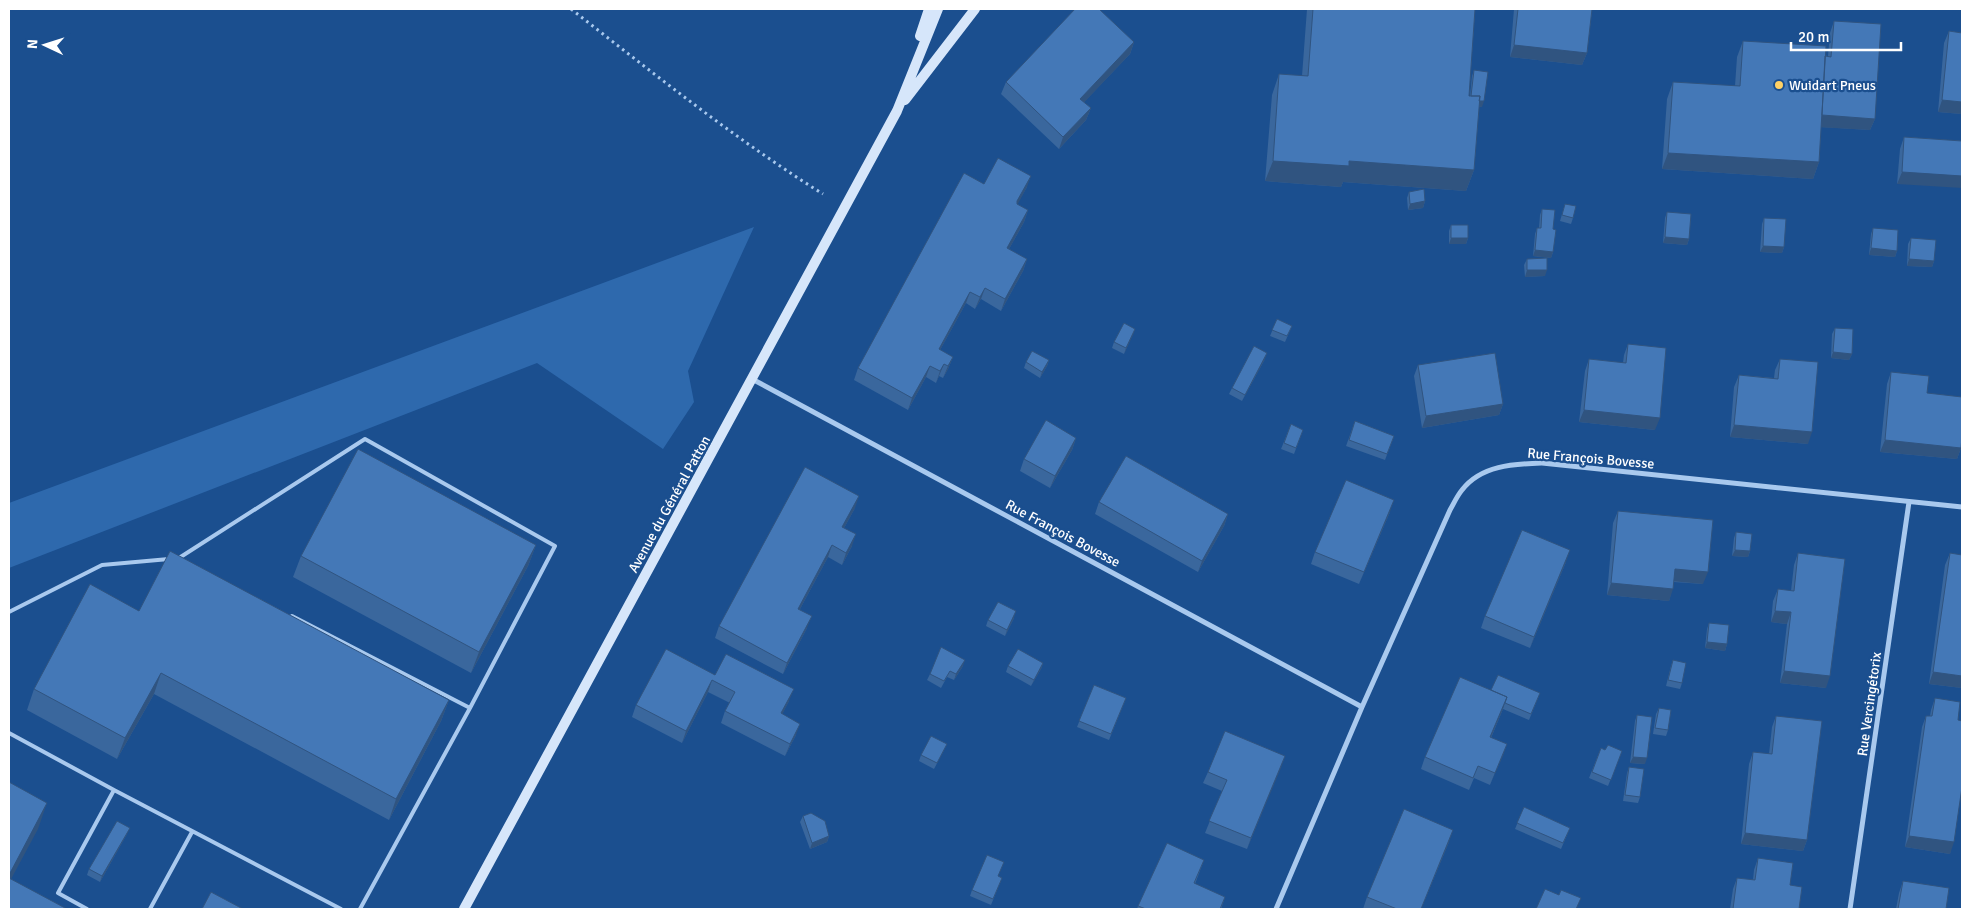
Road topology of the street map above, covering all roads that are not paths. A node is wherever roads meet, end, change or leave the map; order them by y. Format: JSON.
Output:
{"nodes":[{"id":1,"x":929,"y":9,"type":"edge"},
{"id":2,"x":938,"y":9,"type":"edge"},
{"id":3,"x":975,"y":9,"type":"edge"},
{"id":4,"x":897,"y":111,"type":"junction"},
{"id":5,"x":752,"y":379,"type":"junction"},
{"id":6,"x":1909,"y":502,"type":"junction"},
{"id":7,"x":1962,"y":507,"type":"edge"},
{"id":8,"x":179,"y":558,"type":"junction"},
{"id":9,"x":188,"y":562,"type":"edge"},
{"id":10,"x":9,"y":612,"type":"edge"},
{"id":11,"x":285,"y":613,"type":"edge"},
{"id":12,"x":1362,"y":707,"type":"junction"},
{"id":13,"x":470,"y":708,"type":"junction"},
{"id":14,"x":9,"y":733,"type":"edge"},
{"id":15,"x":114,"y":790,"type":"junction"},
{"id":16,"x":192,"y":832,"type":"junction"},
{"id":17,"x":87,"y":909,"type":"edge"},
{"id":18,"x":150,"y":909,"type":"edge"},
{"id":19,"x":341,"y":909,"type":"edge"},
{"id":20,"x":360,"y":909,"type":"edge"},
{"id":21,"x":464,"y":909,"type":"edge"},
{"id":22,"x":1276,"y":909,"type":"edge"},
{"id":23,"x":1850,"y":909,"type":"edge"}],
"edges":[{"from":1,"to":4,"type":"main road"},
{"from":2,"to":4,"type":"main road"},
{"from":3,"to":4,"type":"main road"},
{"from":4,"to":5,"type":"main road","name":"Avenue du Général Patton"},
{"from":5,"to":12,"type":"street","name":"Rue François Bovesse"},
{"from":5,"to":21,"type":"main road","name":"Avenue du Général Patton"},
{"from":6,"to":7,"type":"street","name":"Rue François Bovesse"},
{"from":6,"to":12,"type":"street","name":"Rue François Bovesse"},
{"from":6,"to":23,"type":"street","name":"Rue Vercingétorix"},
{"from":8,"to":9,"type":"lane"},
{"from":8,"to":10,"type":"lane"},
{"from":8,"to":13,"type":"lane"},
{"from":11,"to":13,"type":"lane"},
{"from":12,"to":22,"type":"street","name":"Rue François Bovesse"},
{"from":13,"to":20,"type":"lane"},
{"from":14,"to":15,"type":"lane"},
{"from":15,"to":16,"type":"lane"},
{"from":15,"to":17,"type":"lane"},
{"from":16,"to":18,"type":"lane"},
{"from":16,"to":19,"type":"lane"}]}
